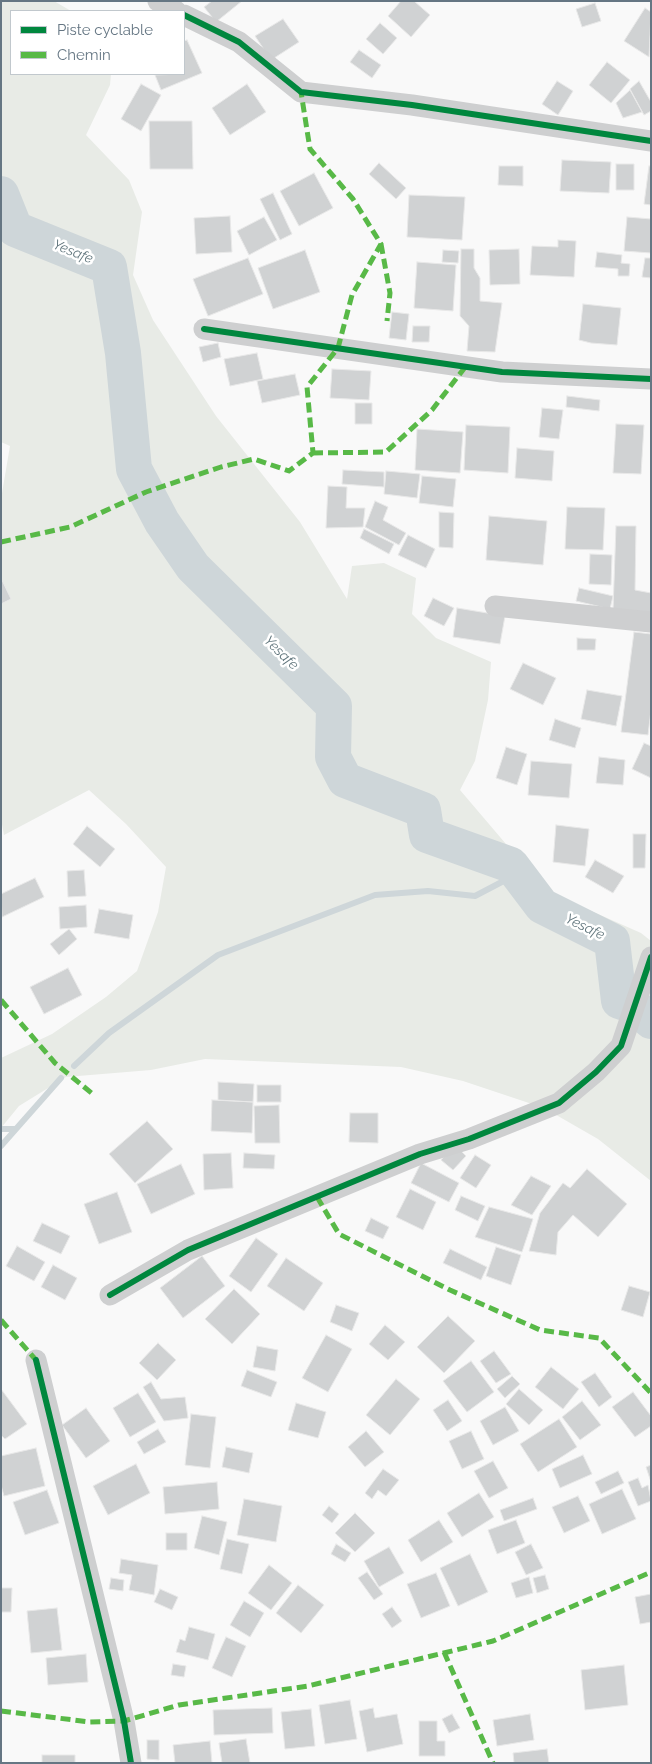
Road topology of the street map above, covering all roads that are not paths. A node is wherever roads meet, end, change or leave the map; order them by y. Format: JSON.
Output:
{"nodes":[{"id":1,"x":158,"y":1,"type":"edge"},
{"id":2,"x":174,"y":10,"type":"edge"},
{"id":3,"x":185,"y":15,"type":"edge"},
{"id":4,"x":651,"y":141,"type":"edge"},
{"id":5,"x":204,"y":329,"type":"dead end"},
{"id":6,"x":651,"y":379,"type":"edge"},
{"id":7,"x":495,"y":606,"type":"dead end"},
{"id":8,"x":651,"y":622,"type":"edge"},
{"id":9,"x":651,"y":957,"type":"edge"},
{"id":10,"x":110,"y":1295,"type":"dead end"},
{"id":11,"x":36,"y":1360,"type":"dead end"},
{"id":12,"x":131,"y":1763,"type":"edge"}],
"edges":[{"from":1,"to":2,"type":"street"},
{"from":3,"to":4,"type":"street"},
{"from":5,"to":6,"type":"street"},
{"from":7,"to":8,"type":"street"},
{"from":9,"to":10,"type":"street"},
{"from":11,"to":12,"type":"street"}]}
